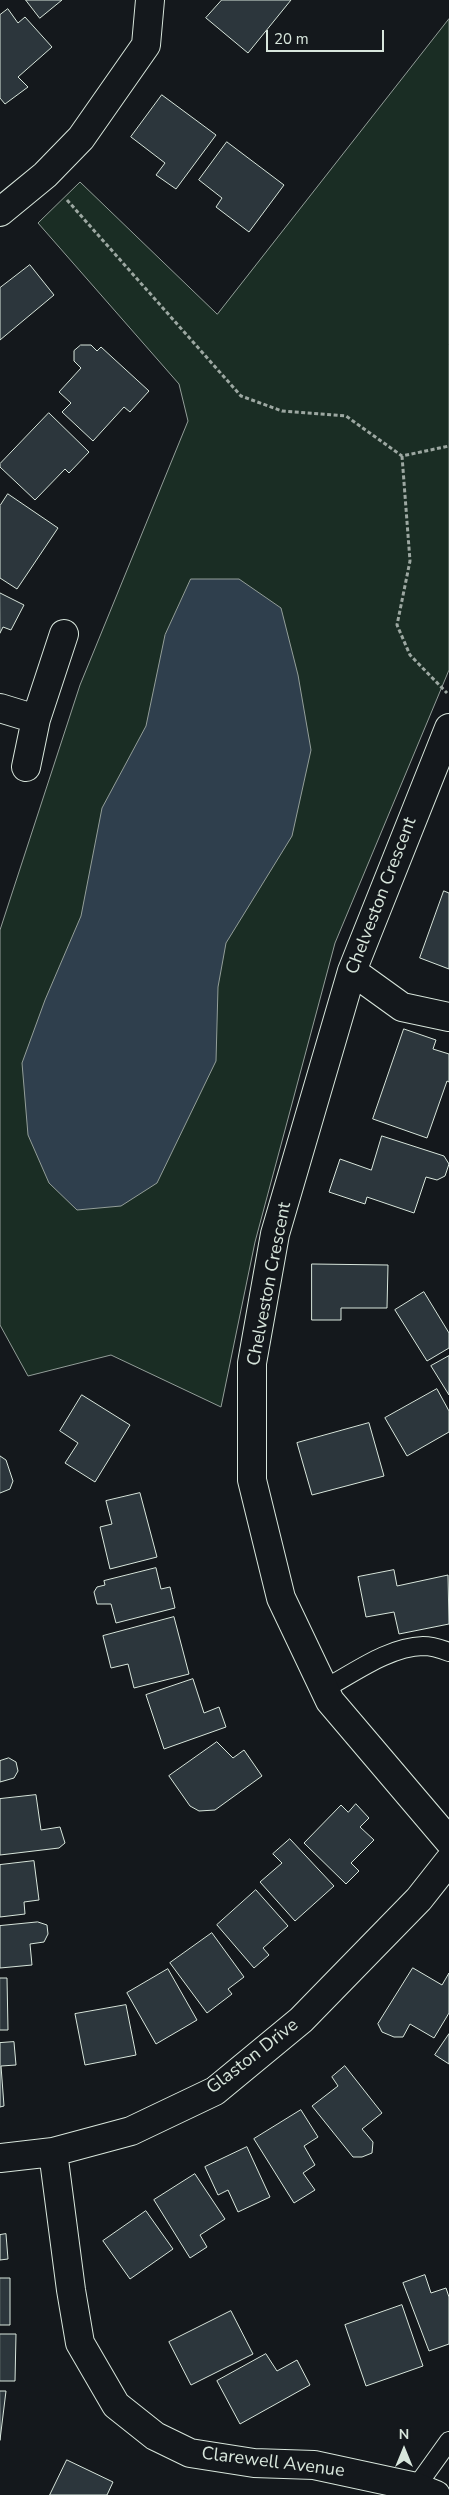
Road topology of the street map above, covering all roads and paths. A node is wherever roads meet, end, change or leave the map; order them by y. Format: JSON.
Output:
{"nodes":[{"id":1,"x":150,"y":0,"type":"edge"},
{"id":2,"x":45,"y":175,"type":"junction"},
{"id":3,"x":0,"y":212,"type":"edge"},
{"id":4,"x":449,"y":446,"type":"edge"},
{"id":5,"x":402,"y":456,"type":"junction"},
{"id":6,"x":64,"y":634,"type":"dead end"},
{"id":7,"x":449,"y":695,"type":"edge"},
{"id":8,"x":0,"y":708,"type":"edge"},
{"id":9,"x":36,"y":719,"type":"junction"},
{"id":10,"x":449,"y":728,"type":"edge"},
{"id":11,"x":26,"y":767,"type":"dead end"},
{"id":12,"x":352,"y":972,"type":"junction"},
{"id":13,"x":449,"y":1017,"type":"edge"},
{"id":14,"x":449,"y":1652,"type":"edge"},
{"id":15,"x":324,"y":1689,"type":"junction"},
{"id":16,"x":449,"y":1841,"type":"edge"},
{"id":17,"x":449,"y":1861,"type":"edge"},
{"id":18,"x":53,"y":2152,"type":"junction"},
{"id":19,"x":0,"y":2158,"type":"edge"},
{"id":20,"x":449,"y":2441,"type":"edge"},
{"id":21,"x":426,"y":2491,"type":"edge"}],
"edges":[{"from":1,"to":2,"type":"street"},
{"from":2,"to":3,"type":"street"},
{"from":2,"to":5,"type":"path"},
{"from":4,"to":5,"type":"path"},
{"from":5,"to":7,"type":"path"},
{"from":6,"to":9,"type":"street"},
{"from":8,"to":9,"type":"street"},
{"from":9,"to":11,"type":"street"},
{"from":10,"to":12,"type":"street","name":"Chelveston Crescent"},
{"from":12,"to":13,"type":"street"},
{"from":12,"to":15,"type":"street","name":"Chelveston Crescent"},
{"from":14,"to":15,"type":"lane"},
{"from":15,"to":16,"type":"street","name":"Chelveston Crescent"},
{"from":17,"to":18,"type":"street","name":"Glaston Drive"},
{"from":18,"to":19,"type":"street","name":"Glaston Drive"},
{"from":18,"to":21,"type":"street","name":"Clarewell Avenue"},
{"from":20,"to":21,"type":"lane"}]}
